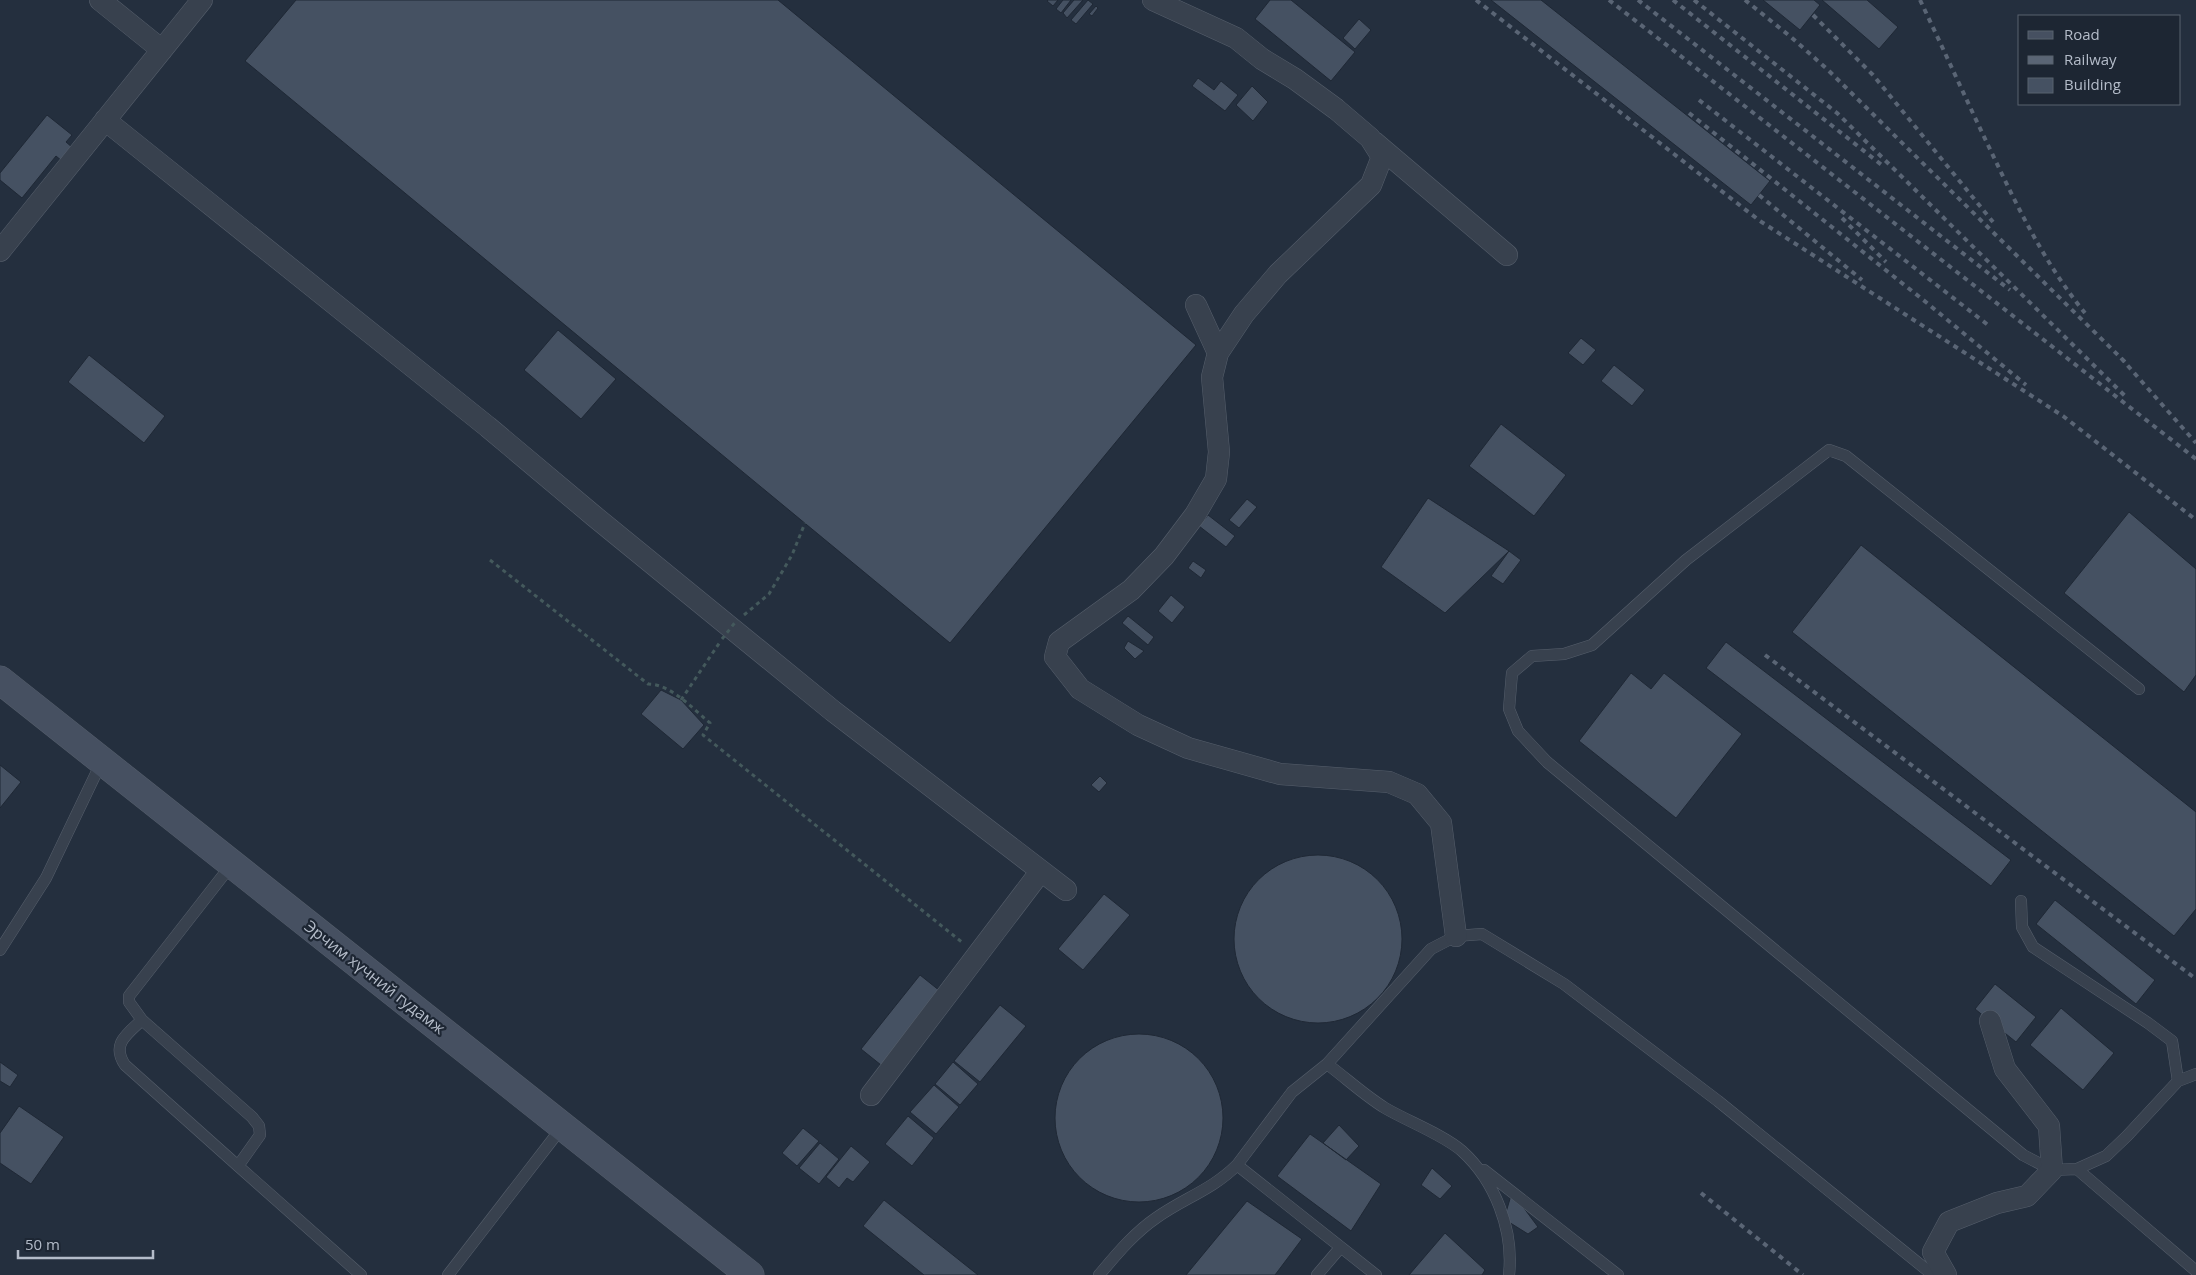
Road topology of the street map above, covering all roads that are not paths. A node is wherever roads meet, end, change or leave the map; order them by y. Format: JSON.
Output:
{"nodes":[{"id":1,"x":100,"y":0,"type":"edge"},
{"id":2,"x":202,"y":0,"type":"edge"},
{"id":3,"x":1154,"y":0,"type":"edge"},
{"id":4,"x":162,"y":50,"type":"junction"},
{"id":5,"x":106,"y":120,"type":"junction"},
{"id":6,"x":1370,"y":138,"type":"junction"},
{"id":7,"x":0,"y":251,"type":"edge"},
{"id":8,"x":1508,"y":255,"type":"dead end"},
{"id":9,"x":1196,"y":305,"type":"dead end"},
{"id":10,"x":1218,"y":353,"type":"junction"},
{"id":11,"x":0,"y":680,"type":"edge"},
{"id":12,"x":2139,"y":690,"type":"dead end"},
{"id":13,"x":102,"y":761,"type":"junction"},
{"id":14,"x":232,"y":864,"type":"junction"},
{"id":15,"x":1041,"y":871,"type":"junction"},
{"id":16,"x":1066,"y":890,"type":"dead end"},
{"id":17,"x":2021,"y":901,"type":"dead end"},
{"id":18,"x":1456,"y":936,"type":"junction"},
{"id":19,"x":0,"y":950,"type":"edge"},
{"id":20,"x":142,"y":1020,"type":"junction"},
{"id":21,"x":1990,"y":1021,"type":"dead end"},
{"id":22,"x":1327,"y":1064,"type":"junction"},
{"id":23,"x":2196,"y":1074,"type":"edge"},
{"id":24,"x":2178,"y":1081,"type":"junction"},
{"id":25,"x":871,"y":1095,"type":"dead end"},
{"id":26,"x":563,"y":1126,"type":"junction"},
{"id":27,"x":1464,"y":1153,"type":"junction"},
{"id":28,"x":1237,"y":1165,"type":"junction"},
{"id":29,"x":238,"y":1166,"type":"junction"},
{"id":30,"x":2077,"y":1169,"type":"junction"},
{"id":31,"x":2052,"y":1170,"type":"junction"},
{"id":32,"x":1340,"y":1248,"type":"junction"},
{"id":33,"x":2196,"y":1271,"type":"edge"},
{"id":34,"x":740,"y":1272,"type":"edge"},
{"id":35,"x":361,"y":1275,"type":"edge"},
{"id":36,"x":448,"y":1275,"type":"edge"},
{"id":37,"x":1099,"y":1275,"type":"edge"},
{"id":38,"x":1317,"y":1275,"type":"edge"},
{"id":39,"x":1376,"y":1275,"type":"edge"},
{"id":40,"x":1509,"y":1275,"type":"edge"},
{"id":41,"x":1618,"y":1275,"type":"edge"},
{"id":42,"x":1933,"y":1275,"type":"edge"},
{"id":43,"x":1946,"y":1275,"type":"edge"}],
"edges":[{"from":1,"to":4,"type":"street"},
{"from":2,"to":4,"type":"street"},
{"from":3,"to":6,"type":"street"},
{"from":4,"to":5,"type":"street"},
{"from":5,"to":7,"type":"street"},
{"from":5,"to":15,"type":"street"},
{"from":6,"to":8,"type":"street"},
{"from":6,"to":10,"type":"street"},
{"from":9,"to":10,"type":"street"},
{"from":10,"to":18,"type":"street"},
{"from":11,"to":13,"type":"main road","name":"Эрчим хүчний гудамж"},
{"from":12,"to":31,"type":"lane"},
{"from":13,"to":14,"type":"main road","name":"Эрчим хүчний гудамж"},
{"from":13,"to":19,"type":"lane"},
{"from":14,"to":20,"type":"lane"},
{"from":14,"to":26,"type":"main road","name":"Эрчим хүчний гудамж"},
{"from":15,"to":16,"type":"street"},
{"from":15,"to":25,"type":"street"},
{"from":17,"to":24,"type":"lane"},
{"from":18,"to":22,"type":"lane"},
{"from":18,"to":42,"type":"lane"},
{"from":20,"to":29,"type":"lane"},
{"from":20,"to":29,"type":"lane"},
{"from":21,"to":31,"type":"street"},
{"from":22,"to":27,"type":"lane"},
{"from":22,"to":28,"type":"lane"},
{"from":23,"to":24,"type":"lane"},
{"from":24,"to":30,"type":"lane"},
{"from":26,"to":34,"type":"main road","name":"Эрчим хүчний гудамж"},
{"from":26,"to":36,"type":"lane"},
{"from":27,"to":40,"type":"lane"},
{"from":27,"to":41,"type":"lane"},
{"from":28,"to":32,"type":"lane"},
{"from":28,"to":37,"type":"lane"},
{"from":29,"to":35,"type":"lane"},
{"from":30,"to":31,"type":"lane"},
{"from":30,"to":33,"type":"lane"},
{"from":31,"to":43,"type":"street"},
{"from":32,"to":38,"type":"lane"},
{"from":32,"to":39,"type":"lane"}]}
